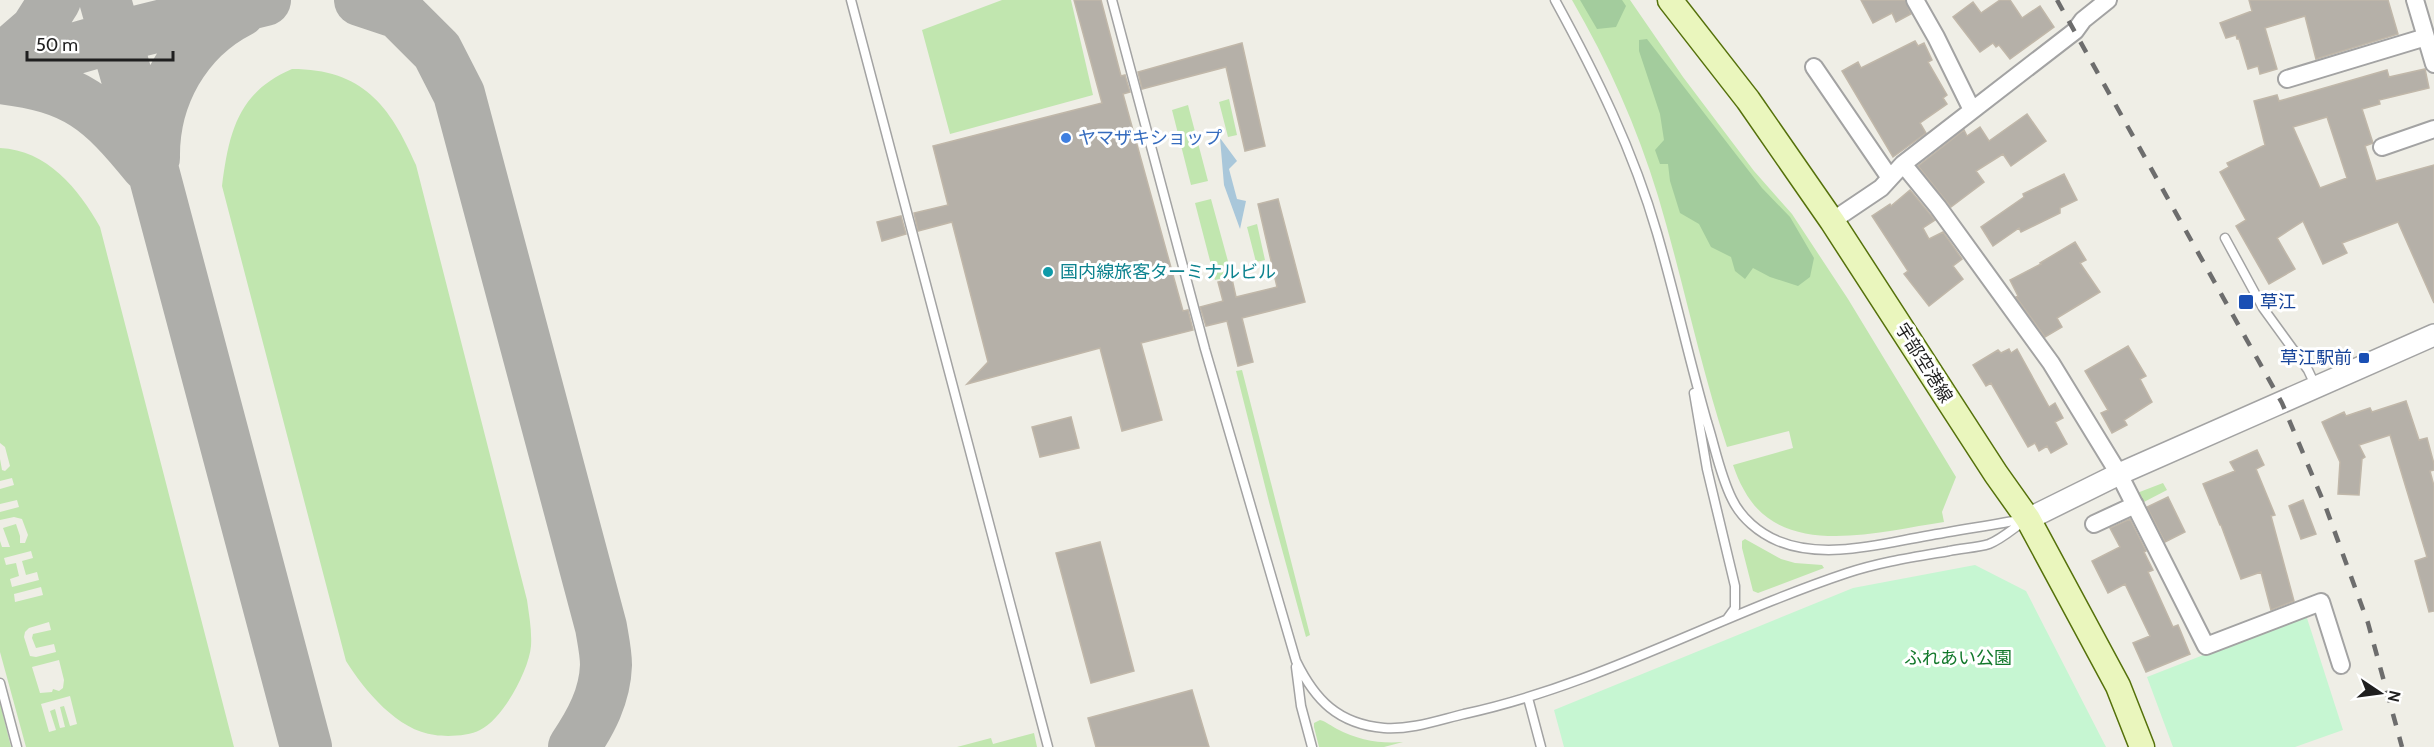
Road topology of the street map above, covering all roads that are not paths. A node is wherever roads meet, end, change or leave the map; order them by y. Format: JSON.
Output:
{"nodes":[{"id":1,"x":851,"y":0,"type":"edge"},
{"id":2,"x":1112,"y":0,"type":"edge"},
{"id":3,"x":1555,"y":0,"type":"edge"},
{"id":4,"x":1670,"y":0,"type":"edge"},
{"id":5,"x":1915,"y":0,"type":"edge"},
{"id":6,"x":2108,"y":0,"type":"edge"},
{"id":7,"x":2416,"y":2,"type":"edge"},
{"id":8,"x":2434,"y":4,"type":"edge"},
{"id":9,"x":2426,"y":37,"type":"junction"},
{"id":10,"x":2434,"y":64,"type":"edge"},
{"id":11,"x":1814,"y":67,"type":"dead end"},
{"id":12,"x":2287,"y":79,"type":"dead end"},
{"id":13,"x":1972,"y":110,"type":"junction"},
{"id":14,"x":2434,"y":129,"type":"edge"},
{"id":15,"x":2382,"y":147,"type":"dead end"},
{"id":16,"x":1904,"y":164,"type":"junction"},
{"id":17,"x":1890,"y":178,"type":"junction"},
{"id":18,"x":1832,"y":221,"type":"junction"},
{"id":19,"x":2225,"y":238,"type":"dead end"},
{"id":20,"x":2434,"y":335,"type":"edge"},
{"id":21,"x":1688,"y":354,"type":"junction"},
{"id":22,"x":2316,"y":388,"type":"junction"},
{"id":23,"x":2119,"y":474,"type":"junction"},
{"id":24,"x":2135,"y":505,"type":"junction"},
{"id":25,"x":2028,"y":519,"type":"junction"},
{"id":26,"x":2094,"y":524,"type":"dead end"},
{"id":27,"x":1724,"y":621,"type":"junction"},
{"id":28,"x":1296,"y":661,"type":"junction"},
{"id":29,"x":2341,"y":665,"type":"dead end"},
{"id":30,"x":0,"y":683,"type":"edge"},
{"id":31,"x":1528,"y":698,"type":"junction"},
{"id":32,"x":17,"y":747,"type":"edge"},
{"id":33,"x":1048,"y":747,"type":"edge"},
{"id":34,"x":1311,"y":747,"type":"edge"},
{"id":35,"x":1541,"y":747,"type":"edge"},
{"id":36,"x":2142,"y":747,"type":"edge"}],
"edges":[{"from":1,"to":33,"type":"lane"},
{"from":2,"to":28,"type":"lane"},
{"from":3,"to":21,"type":"lane"},
{"from":4,"to":18,"type":"main road","name":"宇部空港線"},
{"from":5,"to":13,"type":"street"},
{"from":6,"to":13,"type":"street"},
{"from":7,"to":8,"type":"street"},
{"from":7,"to":9,"type":"street"},
{"from":9,"to":10,"type":"street"},
{"from":9,"to":12,"type":"street"},
{"from":11,"to":17,"type":"street"},
{"from":13,"to":16,"type":"street"},
{"from":14,"to":15,"type":"street"},
{"from":16,"to":17,"type":"street"},
{"from":16,"to":23,"type":"street"},
{"from":17,"to":18,"type":"street"},
{"from":18,"to":25,"type":"main road","name":"宇部空港線"},
{"from":19,"to":22,"type":"lane"},
{"from":20,"to":22,"type":"street"},
{"from":21,"to":25,"type":"lane"},
{"from":21,"to":27,"type":"lane"},
{"from":22,"to":23,"type":"street"},
{"from":23,"to":24,"type":"street"},
{"from":23,"to":25,"type":"street"},
{"from":24,"to":26,"type":"street"},
{"from":24,"to":29,"type":"street"},
{"from":25,"to":27,"type":"lane"},
{"from":25,"to":36,"type":"main road","name":"宇部空港線"},
{"from":27,"to":31,"type":"lane"},
{"from":28,"to":31,"type":"lane"},
{"from":28,"to":34,"type":"lane"},
{"from":30,"to":32,"type":"lane"},
{"from":31,"to":35,"type":"lane"}]}
